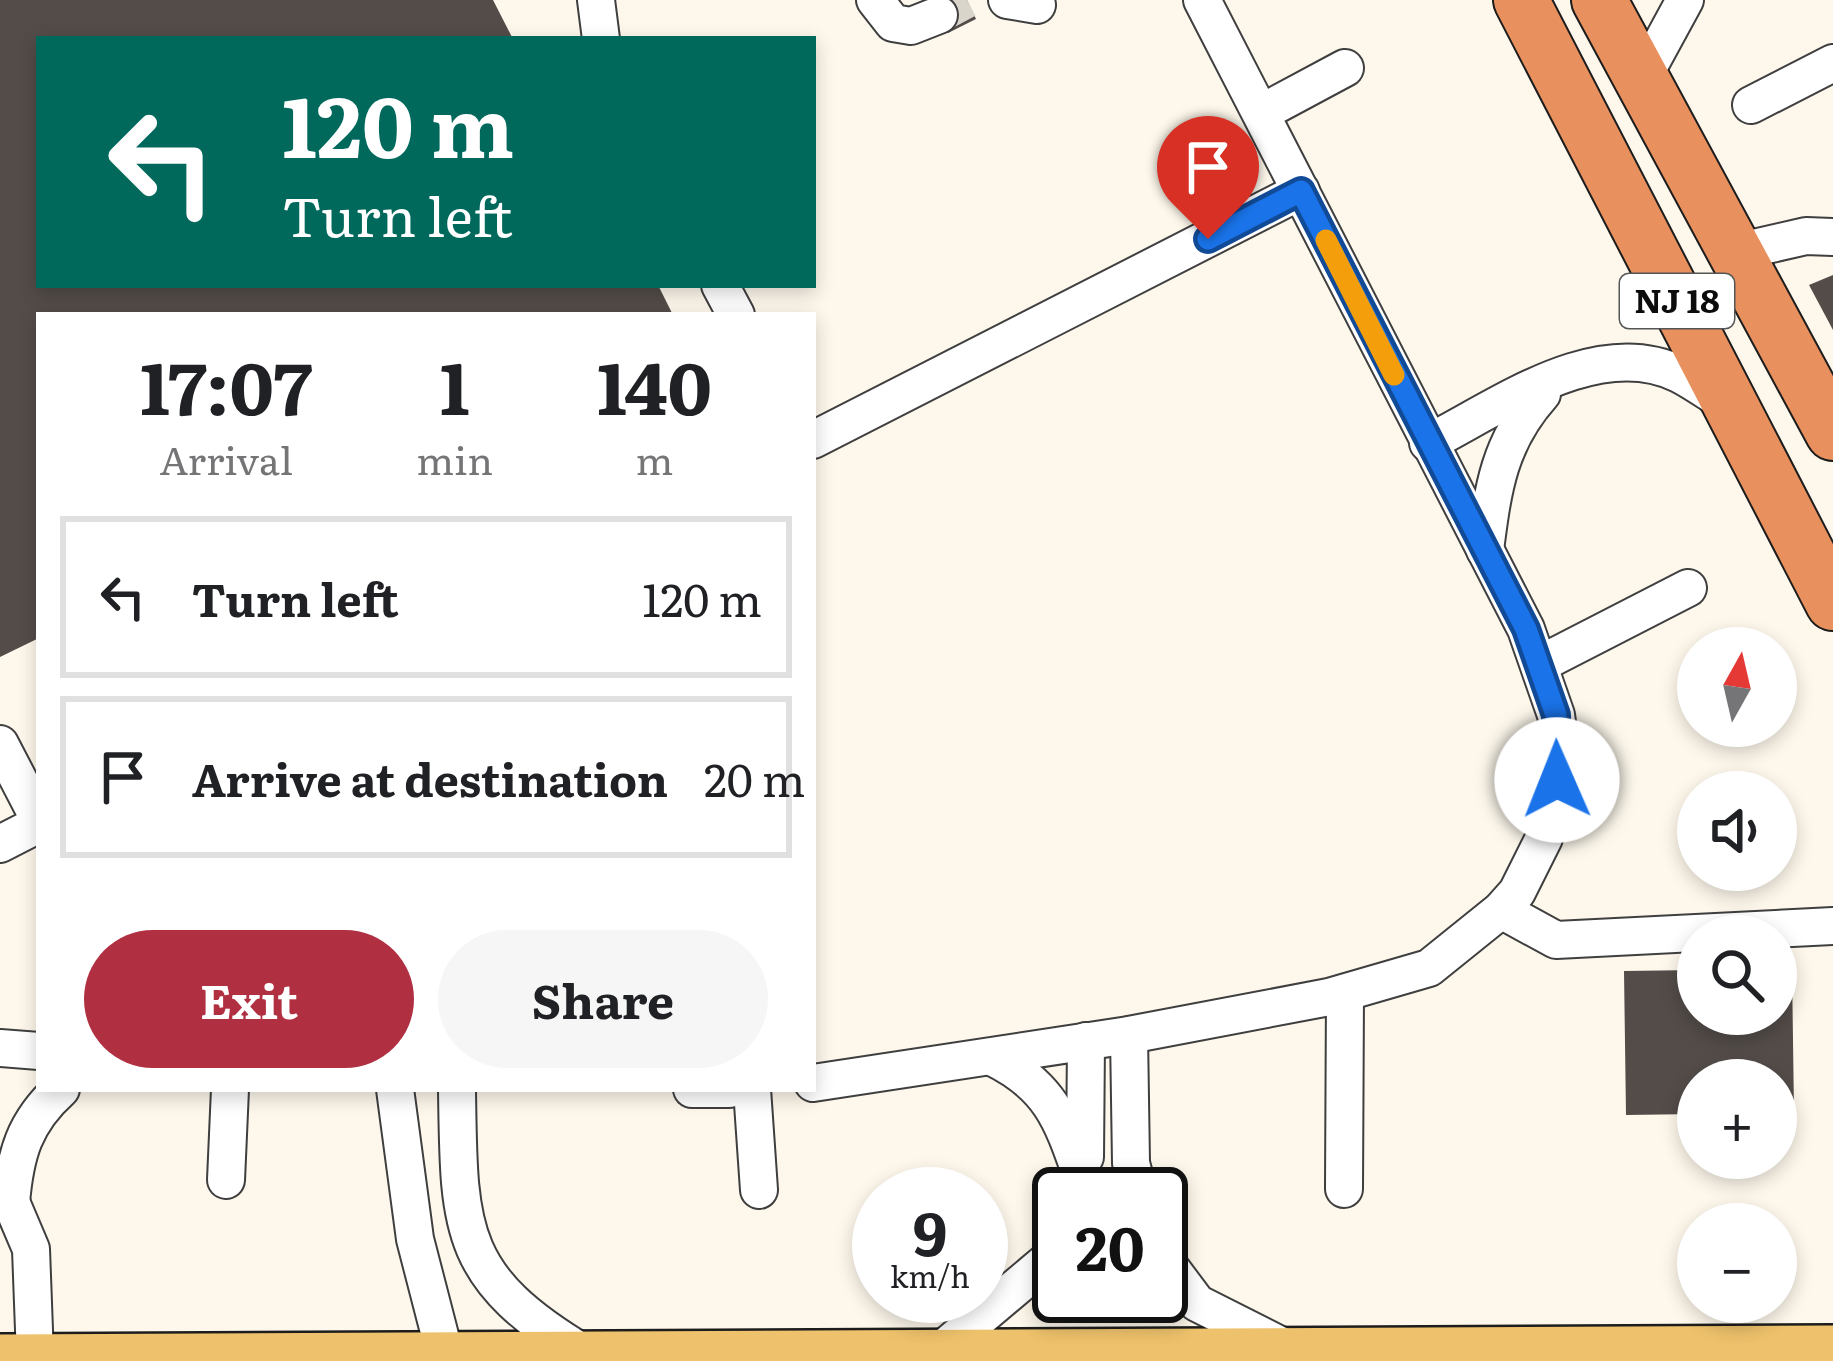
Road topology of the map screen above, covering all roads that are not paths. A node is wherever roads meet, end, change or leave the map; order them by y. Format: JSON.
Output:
{"nodes":[{"id":1,"x":596,"y":0,"type":"edge"},
{"id":2,"x":875,"y":0,"type":"edge"},
{"id":3,"x":1202,"y":0,"type":"edge"},
{"id":4,"x":1521,"y":0,"type":"edge"},
{"id":5,"x":1598,"y":0,"type":"edge"},
{"id":6,"x":1684,"y":0,"type":"edge"},
{"id":7,"x":939,"y":14,"type":"tunnel mouth"},
{"id":8,"x":601,"y":36,"type":"edge"},
{"id":9,"x":1833,"y":63,"type":"edge"},
{"id":10,"x":1345,"y":68,"type":"dead end"},
{"id":11,"x":1642,"y":79,"type":"junction"},
{"id":12,"x":1750,"y":105,"type":"dead end"},
{"id":13,"x":1261,"y":113,"type":"junction"},
{"id":14,"x":1301,"y":191,"type":"junction"},
{"id":15,"x":1833,"y":237,"type":"edge"},
{"id":16,"x":1736,"y":252,"type":"junction"},
{"id":17,"x":1555,"y":380,"type":"junction"},
{"id":18,"x":1731,"y":406,"type":"junction"},
{"id":19,"x":1833,"y":433,"type":"edge"},
{"id":20,"x":816,"y":438,"type":"edge"},
{"id":21,"x":1428,"y":443,"type":"junction"},
{"id":22,"x":1485,"y":550,"type":"junction"},
{"id":23,"x":1688,"y":588,"type":"dead end"},
{"id":24,"x":1833,"y":603,"type":"edge"},
{"id":25,"x":1540,"y":664,"type":"junction"},
{"id":26,"x":0,"y":744,"type":"edge"},
{"id":27,"x":36,"y":815,"type":"edge"},
{"id":28,"x":36,"y":823,"type":"edge"},
{"id":29,"x":0,"y":844,"type":"edge"},
{"id":30,"x":1501,"y":910,"type":"junction"},
{"id":31,"x":1833,"y":926,"type":"edge"},
{"id":32,"x":1345,"y":993,"type":"junction"},
{"id":33,"x":1129,"y":1035,"type":"junction"},
{"id":34,"x":1085,"y":1041,"type":"junction"},
{"id":35,"x":0,"y":1048,"type":"edge"},
{"id":36,"x":36,"y":1051,"type":"edge"},
{"id":37,"x":992,"y":1057,"type":"junction"},
{"id":38,"x":816,"y":1083,"type":"edge"},
{"id":39,"x":58,"y":1092,"type":"edge"},
{"id":40,"x":230,"y":1092,"type":"edge"},
{"id":41,"x":395,"y":1092,"type":"edge"},
{"id":42,"x":457,"y":1092,"type":"edge"},
{"id":43,"x":752,"y":1092,"type":"edge"},
{"id":44,"x":1077,"y":1167,"type":"edge"},
{"id":45,"x":1084,"y":1167,"type":"edge"},
{"id":46,"x":1132,"y":1167,"type":"edge"},
{"id":47,"x":226,"y":1180,"type":"dead end"},
{"id":48,"x":5,"y":1190,"type":"edge"},
{"id":49,"x":759,"y":1190,"type":"dead end"},
{"id":50,"x":1344,"y":1190,"type":"dead end"},
{"id":51,"x":1032,"y":1274,"type":"edge"},
{"id":52,"x":1188,"y":1291,"type":"edge"},
{"id":53,"x":1833,"y":1348,"type":"edge"},
{"id":54,"x":1292,"y":1351,"type":"junction"},
{"id":55,"x":938,"y":1352,"type":"junction"},
{"id":56,"x":585,"y":1354,"type":"junction"},
{"id":57,"x":446,"y":1355,"type":"junction"},
{"id":58,"x":1582,"y":1355,"type":"edge"},
{"id":59,"x":1106,"y":1356,"type":"edge"},
{"id":60,"x":18,"y":1357,"type":"edge"}],
"edges":[{"from":1,"to":8,"type":"lane"},
{"from":2,"to":7,"type":"lane"},
{"from":3,"to":13,"type":"lane"},
{"from":4,"to":18,"type":"highway","number":"NJ 18"},
{"from":5,"to":11,"type":"highway","number":"NJ 18"},
{"from":6,"to":11,"type":"lane"},
{"from":9,"to":12,"type":"lane"},
{"from":10,"to":13,"type":"lane"},
{"from":11,"to":16,"type":"highway","number":"NJ 18"},
{"from":13,"to":14,"type":"lane"},
{"from":14,"to":20,"type":"lane"},
{"from":14,"to":21,"type":"lane"},
{"from":15,"to":16,"type":"lane"},
{"from":16,"to":19,"type":"highway","number":"NJ 18"},
{"from":17,"to":18,"type":"lane"},
{"from":17,"to":21,"type":"lane"},
{"from":17,"to":22,"type":"lane"},
{"from":18,"to":24,"type":"highway","number":"NJ 18"},
{"from":21,"to":22,"type":"lane"},
{"from":22,"to":25,"type":"lane"},
{"from":23,"to":25,"type":"lane"},
{"from":25,"to":30,"type":"lane"},
{"from":26,"to":27,"type":"lane"},
{"from":28,"to":29,"type":"lane"},
{"from":30,"to":31,"type":"lane"},
{"from":30,"to":32,"type":"lane"},
{"from":32,"to":33,"type":"lane"},
{"from":32,"to":50,"type":"lane"},
{"from":33,"to":34,"type":"lane"},
{"from":33,"to":46,"type":"lane"},
{"from":34,"to":37,"type":"lane"},
{"from":34,"to":45,"type":"lane"},
{"from":35,"to":36,"type":"lane"},
{"from":37,"to":38,"type":"lane"},
{"from":37,"to":44,"type":"lane"},
{"from":39,"to":48,"type":"lane"},
{"from":40,"to":47,"type":"lane"},
{"from":41,"to":57,"type":"lane"},
{"from":42,"to":56,"type":"lane"},
{"from":43,"to":49,"type":"lane"},
{"from":48,"to":60,"type":"lane"},
{"from":51,"to":55,"type":"lane"},
{"from":52,"to":54,"type":"lane"},
{"from":53,"to":58,"type":"main road"},
{"from":54,"to":58,"type":"main road"},
{"from":54,"to":59,"type":"main road"},
{"from":55,"to":56,"type":"main road"},
{"from":55,"to":59,"type":"main road"},
{"from":56,"to":57,"type":"main road"},
{"from":57,"to":60,"type":"main road"}]}
